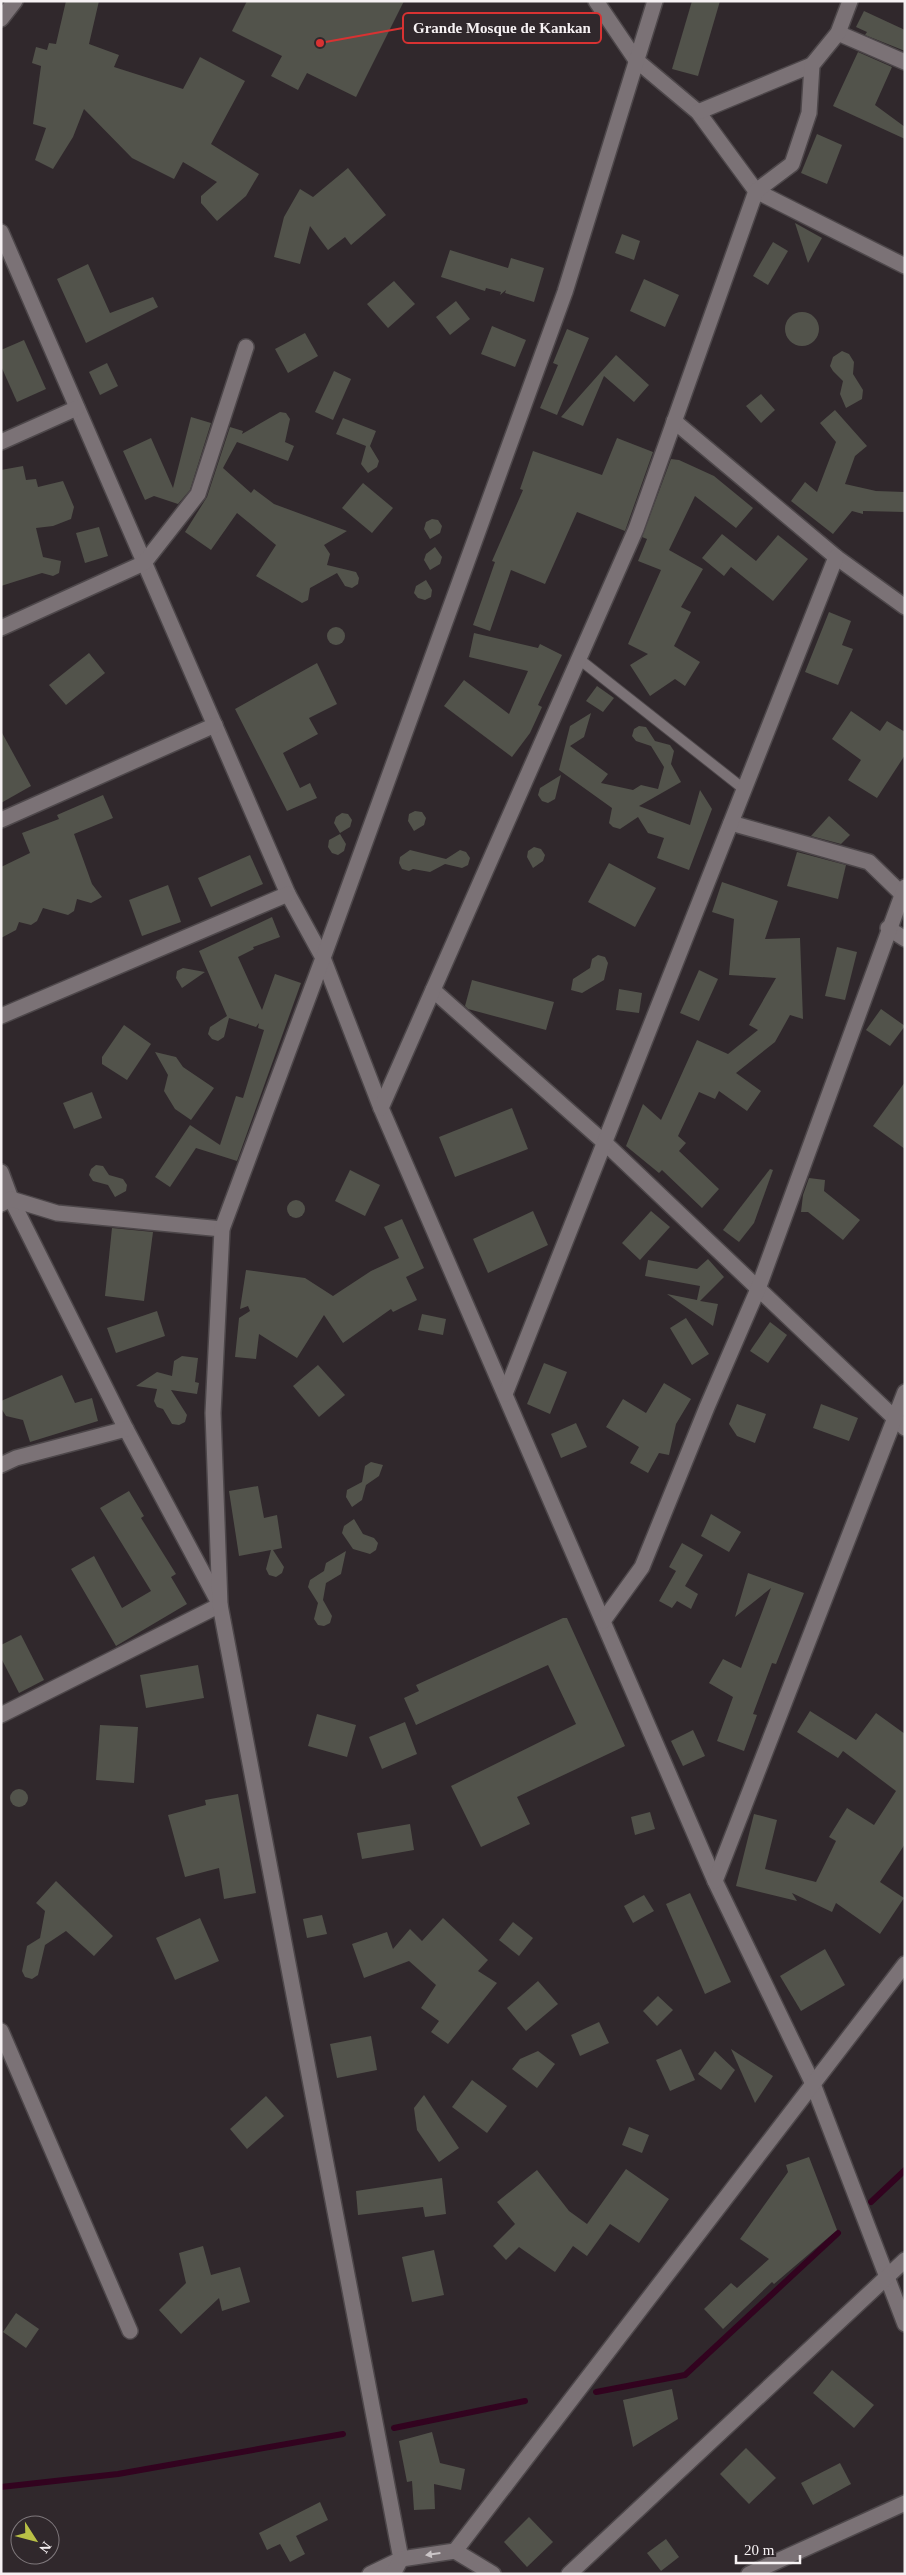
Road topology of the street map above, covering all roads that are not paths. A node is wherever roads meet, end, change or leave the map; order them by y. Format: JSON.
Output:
{"nodes":[{"id":1,"x":15,"y":1,"type":"edge"},
{"id":2,"x":596,"y":1,"type":"edge"},
{"id":3,"x":655,"y":1,"type":"edge"},
{"id":4,"x":850,"y":1,"type":"edge"},
{"id":5,"x":1,"y":19,"type":"edge"},
{"id":6,"x":838,"y":33,"type":"junction"},
{"id":7,"x":636,"y":60,"type":"junction"},
{"id":8,"x":905,"y":62,"type":"edge"},
{"id":9,"x":812,"y":65,"type":"junction"},
{"id":10,"x":698,"y":112,"type":"junction"},
{"id":11,"x":756,"y":191,"type":"junction"},
{"id":12,"x":1,"y":232,"type":"edge"},
{"id":13,"x":6,"y":258,"type":"edge"},
{"id":14,"x":905,"y":266,"type":"edge"},
{"id":15,"x":246,"y":347,"type":"dead end"},
{"id":16,"x":77,"y":408,"type":"junction"},
{"id":17,"x":674,"y":421,"type":"junction"},
{"id":18,"x":1,"y":442,"type":"edge"},
{"id":19,"x":836,"y":558,"type":"junction"},
{"id":20,"x":144,"y":563,"type":"junction"},
{"id":21,"x":905,"y":607,"type":"edge"},
{"id":22,"x":1,"y":628,"type":"edge"},
{"id":23,"x":579,"y":659,"type":"junction"},
{"id":24,"x":215,"y":725,"type":"junction"},
{"id":25,"x":744,"y":790,"type":"junction"},
{"id":26,"x":1,"y":820,"type":"edge"},
{"id":27,"x":731,"y":823,"type":"junction"},
{"id":28,"x":903,"y":891,"type":"edge"},
{"id":29,"x":288,"y":894,"type":"junction"},
{"id":30,"x":888,"y":928,"type":"junction"},
{"id":31,"x":905,"y":939,"type":"edge"},
{"id":32,"x":323,"y":958,"type":"junction"},
{"id":33,"x":434,"y":990,"type":"junction"},
{"id":34,"x":1,"y":1016,"type":"edge"},
{"id":35,"x":381,"y":1108,"type":"junction"},
{"id":36,"x":604,"y":1142,"type":"junction"},
{"id":37,"x":1,"y":1172,"type":"edge"},
{"id":38,"x":6,"y":1202,"type":"edge"},
{"id":39,"x":222,"y":1228,"type":"junction"},
{"id":40,"x":758,"y":1289,"type":"junction"},
{"id":41,"x":905,"y":1392,"type":"edge"},
{"id":42,"x":505,"y":1394,"type":"junction"},
{"id":43,"x":900,"y":1423,"type":"edge"},
{"id":44,"x":126,"y":1428,"type":"junction"},
{"id":45,"x":1,"y":1465,"type":"edge"},
{"id":46,"x":220,"y":1605,"type":"junction"},
{"id":47,"x":603,"y":1620,"type":"junction"},
{"id":48,"x":1,"y":1715,"type":"edge"},
{"id":49,"x":715,"y":1880,"type":"junction"},
{"id":50,"x":905,"y":1964,"type":"edge"},
{"id":51,"x":1,"y":2031,"type":"edge"},
{"id":52,"x":813,"y":2084,"type":"junction"},
{"id":53,"x":905,"y":2260,"type":"edge"},
{"id":54,"x":887,"y":2277,"type":"junction"},
{"id":55,"x":905,"y":2324,"type":"edge"},
{"id":56,"x":130,"y":2331,"type":"dead end"},
{"id":57,"x":905,"y":2503,"type":"edge"},
{"id":58,"x":455,"y":2551,"type":"junction"},
{"id":59,"x":402,"y":2559,"type":"junction"},
{"id":60,"x":370,"y":2574,"type":"edge"},
{"id":61,"x":393,"y":2574,"type":"edge"},
{"id":62,"x":493,"y":2574,"type":"edge"},
{"id":63,"x":569,"y":2574,"type":"edge"},
{"id":64,"x":749,"y":2574,"type":"edge"}],
"edges":[{"from":1,"to":5,"type":"street"},
{"from":2,"to":7,"type":"street"},
{"from":3,"to":7,"type":"street"},
{"from":4,"to":6,"type":"street"},
{"from":6,"to":8,"type":"street"},
{"from":6,"to":9,"type":"street"},
{"from":7,"to":10,"type":"street"},
{"from":7,"to":32,"type":"street"},
{"from":9,"to":10,"type":"street"},
{"from":9,"to":11,"type":"street"},
{"from":10,"to":11,"type":"street"},
{"from":11,"to":14,"type":"street"},
{"from":11,"to":17,"type":"street"},
{"from":12,"to":13,"type":"street"},
{"from":13,"to":16,"type":"street"},
{"from":15,"to":20,"type":"street"},
{"from":16,"to":18,"type":"street"},
{"from":16,"to":20,"type":"street"},
{"from":17,"to":19,"type":"street"},
{"from":17,"to":23,"type":"street"},
{"from":19,"to":21,"type":"street"},
{"from":19,"to":25,"type":"street"},
{"from":20,"to":22,"type":"street"},
{"from":20,"to":24,"type":"street"},
{"from":23,"to":25,"type":"lane"},
{"from":23,"to":33,"type":"street"},
{"from":24,"to":26,"type":"street"},
{"from":24,"to":29,"type":"street"},
{"from":25,"to":27,"type":"street"},
{"from":27,"to":28,"type":"street"},
{"from":27,"to":36,"type":"street"},
{"from":28,"to":30,"type":"street"},
{"from":29,"to":32,"type":"street"},
{"from":29,"to":34,"type":"street"},
{"from":30,"to":31,"type":"street"},
{"from":30,"to":40,"type":"street"},
{"from":32,"to":35,"type":"street"},
{"from":32,"to":39,"type":"street"},
{"from":33,"to":35,"type":"street"},
{"from":33,"to":36,"type":"street"},
{"from":35,"to":42,"type":"street"},
{"from":36,"to":40,"type":"street"},
{"from":36,"to":42,"type":"street"},
{"from":37,"to":38,"type":"street"},
{"from":38,"to":39,"type":"street"},
{"from":38,"to":44,"type":"street"},
{"from":39,"to":46,"type":"street"},
{"from":40,"to":43,"type":"street"},
{"from":40,"to":47,"type":"street"},
{"from":41,"to":43,"type":"street"},
{"from":42,"to":47,"type":"street"},
{"from":43,"to":49,"type":"street"},
{"from":44,"to":45,"type":"street"},
{"from":44,"to":46,"type":"street"},
{"from":46,"to":48,"type":"street"},
{"from":46,"to":59,"type":"street"},
{"from":47,"to":49,"type":"street"},
{"from":49,"to":52,"type":"street"},
{"from":50,"to":52,"type":"street"},
{"from":51,"to":56,"type":"street"},
{"from":52,"to":54,"type":"street"},
{"from":52,"to":58,"type":"street"},
{"from":53,"to":54,"type":"street"},
{"from":54,"to":55,"type":"street"},
{"from":54,"to":63,"type":"street"},
{"from":57,"to":64,"type":"street"},
{"from":58,"to":59,"type":"street","one_way":true},
{"from":58,"to":62,"type":"street"},
{"from":59,"to":60,"type":"street"},
{"from":59,"to":61,"type":"street"}]}
